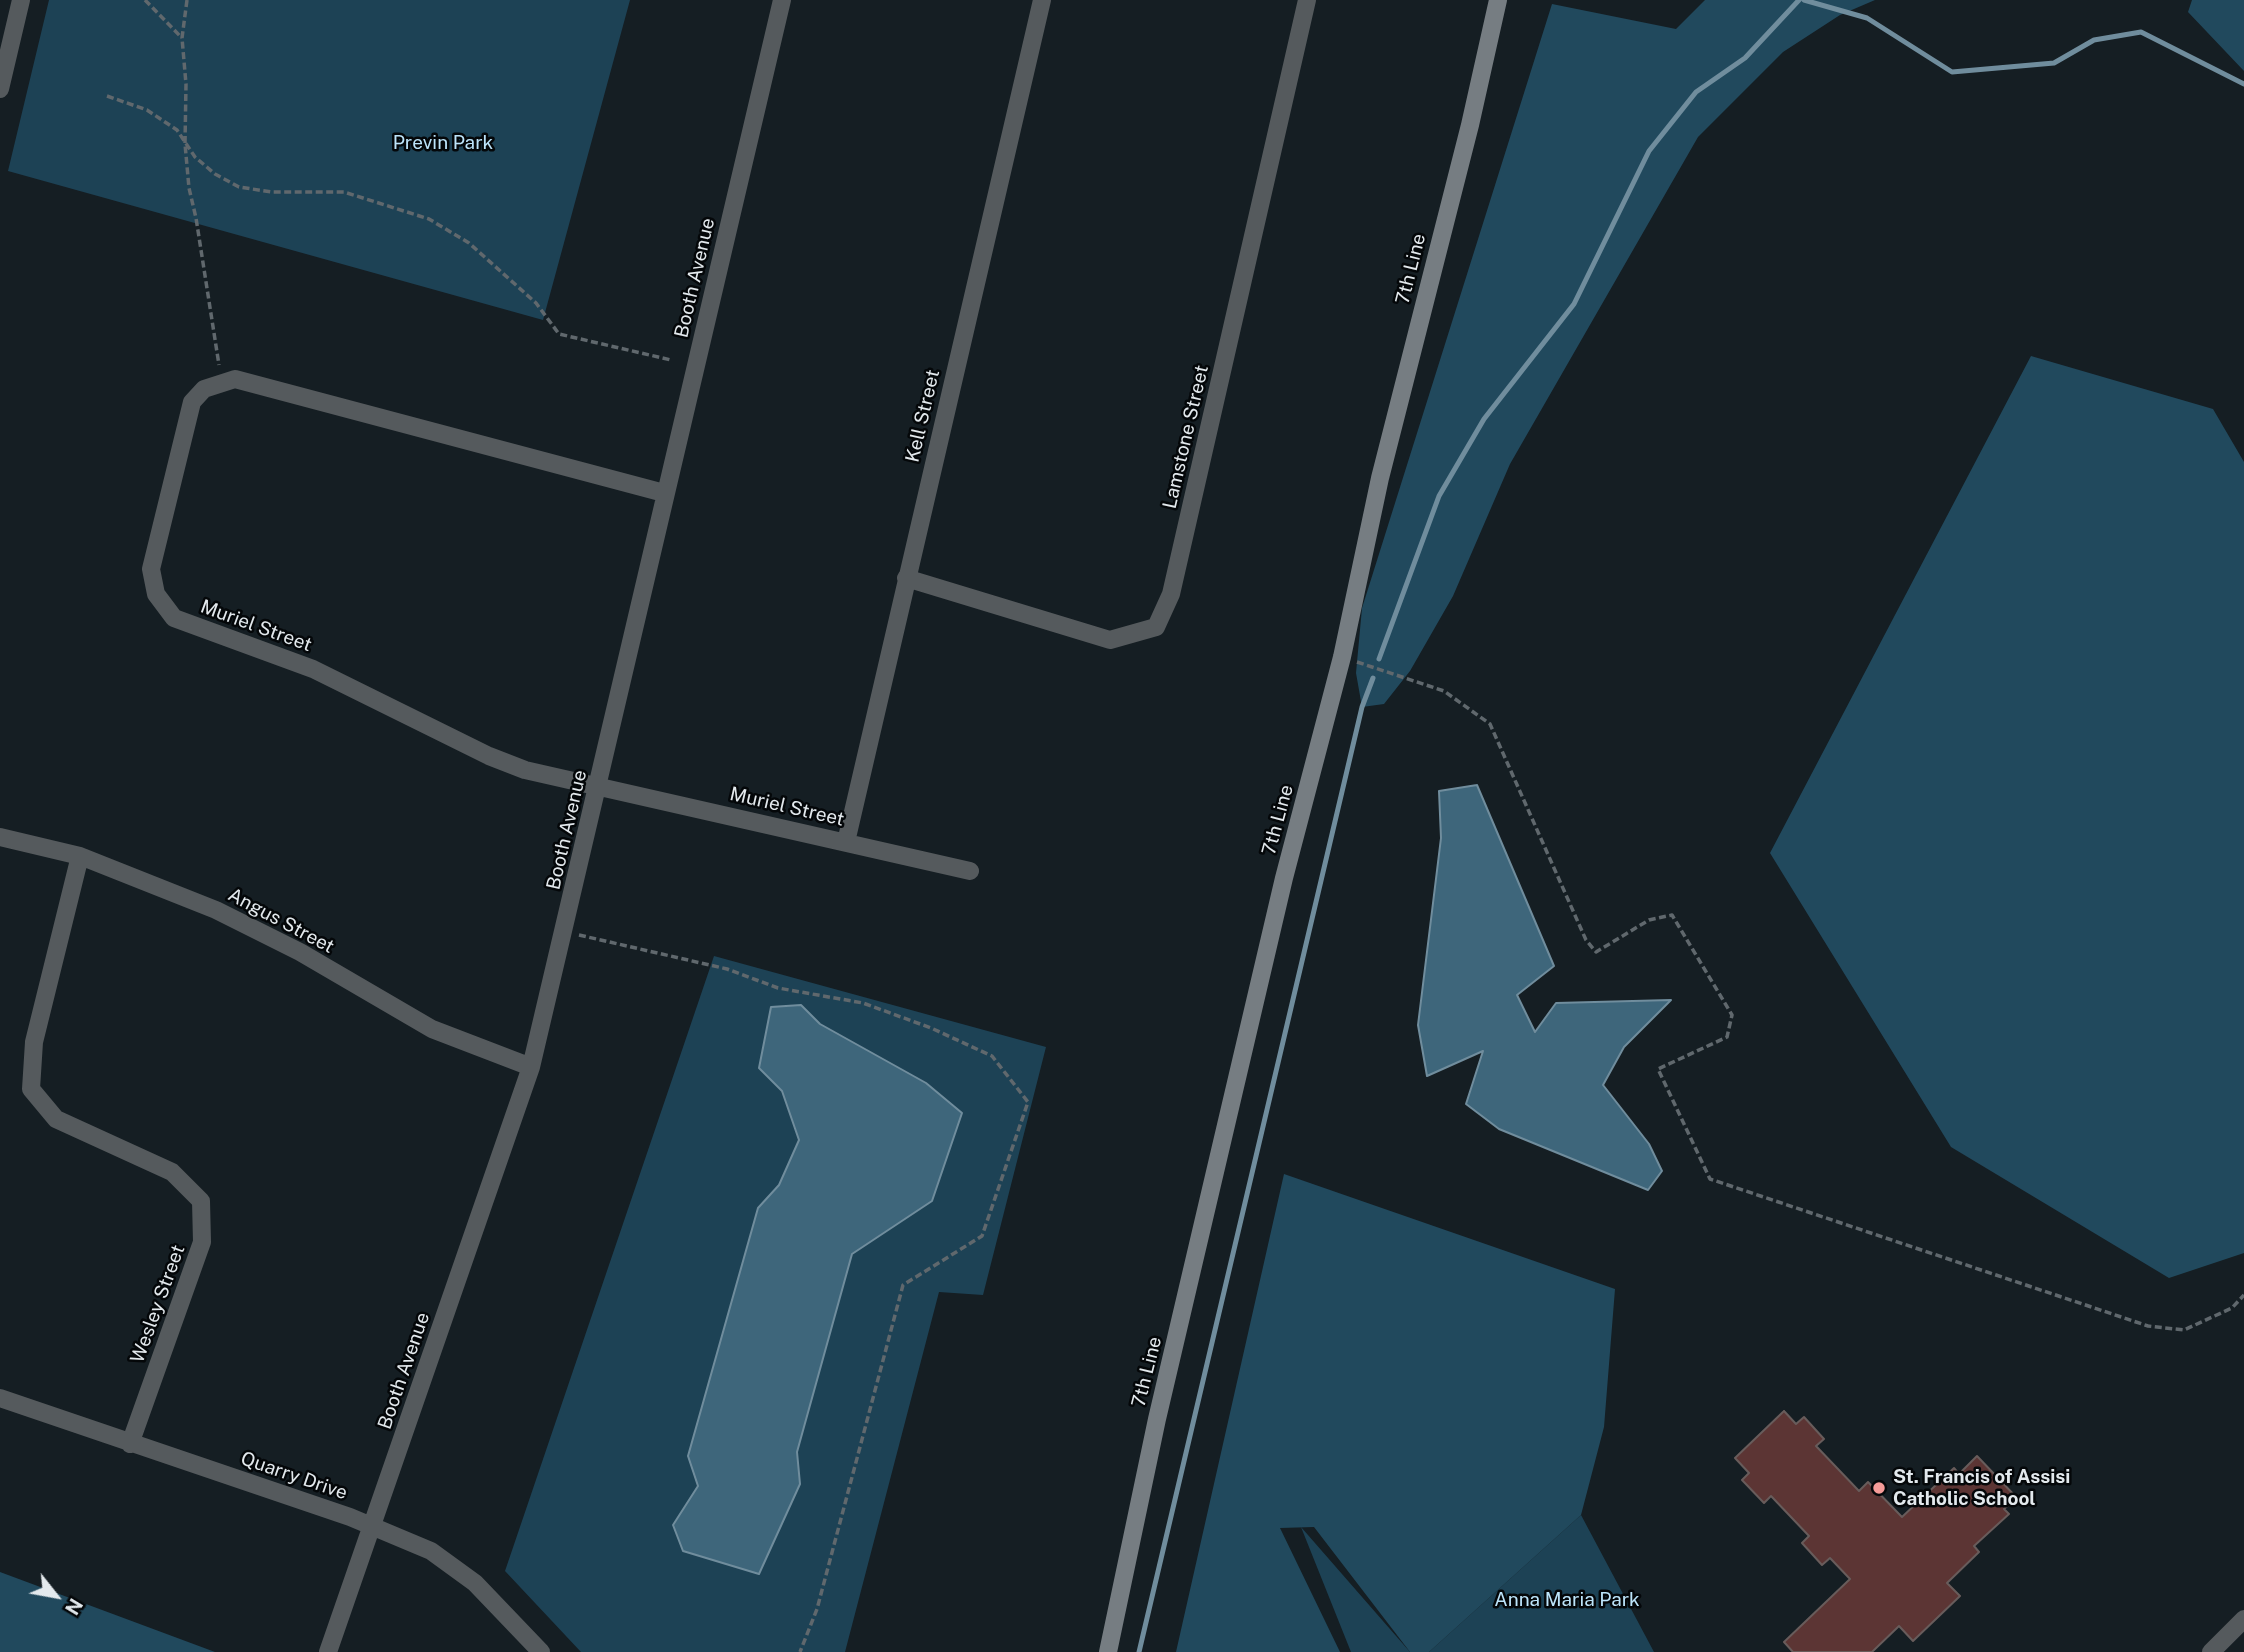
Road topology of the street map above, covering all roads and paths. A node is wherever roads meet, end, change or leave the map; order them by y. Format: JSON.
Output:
{"nodes":[{"id":1,"x":21,"y":0,"type":"edge"},
{"id":2,"x":145,"y":0,"type":"edge"},
{"id":3,"x":187,"y":0,"type":"edge"},
{"id":4,"x":782,"y":0,"type":"edge"},
{"id":5,"x":1042,"y":0,"type":"edge"},
{"id":6,"x":1307,"y":0,"type":"edge"},
{"id":7,"x":1498,"y":0,"type":"edge"},
{"id":8,"x":182,"y":38,"type":"junction"},
{"id":9,"x":0,"y":89,"type":"edge"},
{"id":10,"x":107,"y":96,"type":"dead end"},
{"id":11,"x":184,"y":144,"type":"junction"},
{"id":12,"x":671,"y":360,"type":"dead end"},
{"id":13,"x":220,"y":367,"type":"dead end"},
{"id":14,"x":664,"y":493,"type":"junction"},
{"id":15,"x":906,"y":578,"type":"junction"},
{"id":16,"x":1342,"y":657,"type":"junction"},
{"id":17,"x":599,"y":788,"type":"junction"},
{"id":18,"x":0,"y":837,"type":"edge"},
{"id":19,"x":846,"y":842,"type":"junction"},
{"id":20,"x":80,"y":856,"type":"junction"},
{"id":21,"x":970,"y":871,"type":"dead end"},
{"id":22,"x":579,"y":935,"type":"dead end"},
{"id":23,"x":531,"y":1067,"type":"junction"},
{"id":24,"x":2244,"y":1295,"type":"edge"},
{"id":25,"x":0,"y":1398,"type":"edge"},
{"id":26,"x":130,"y":1444,"type":"junction"},
{"id":27,"x":372,"y":1527,"type":"junction"},
{"id":28,"x":2244,"y":1619,"type":"edge"},
{"id":29,"x":328,"y":1652,"type":"edge"},
{"id":30,"x":541,"y":1652,"type":"edge"},
{"id":31,"x":800,"y":1652,"type":"edge"},
{"id":32,"x":1108,"y":1652,"type":"edge"},
{"id":33,"x":2210,"y":1652,"type":"edge"}],
"edges":[{"from":1,"to":9,"type":"street"},
{"from":2,"to":8,"type":"path"},
{"from":3,"to":8,"type":"path"},
{"from":4,"to":14,"type":"street","name":"Booth Avenue"},
{"from":5,"to":15,"type":"street","name":"Kell Street"},
{"from":6,"to":15,"type":"street","name":"Lamstone Street"},
{"from":7,"to":16,"type":"street","name":"7th Line"},
{"from":8,"to":11,"type":"path"},
{"from":10,"to":11,"type":"path"},
{"from":11,"to":12,"type":"path"},
{"from":11,"to":13,"type":"path"},
{"from":14,"to":17,"type":"street","name":"Booth Avenue"},
{"from":14,"to":17,"type":"street","name":"Muriel Street"},
{"from":15,"to":19,"type":"street","name":"Kell Street"},
{"from":16,"to":24,"type":"path"},
{"from":16,"to":32,"type":"street","name":"7th Line"},
{"from":17,"to":19,"type":"street","name":"Muriel Street"},
{"from":17,"to":23,"type":"street","name":"Booth Avenue"},
{"from":18,"to":20,"type":"street","name":"Angus Street"},
{"from":19,"to":21,"type":"street","name":"Muriel Street"},
{"from":20,"to":23,"type":"street","name":"Angus Street"},
{"from":20,"to":26,"type":"street","name":"Wesley Street"},
{"from":22,"to":31,"type":"path"},
{"from":23,"to":27,"type":"street","name":"Booth Avenue"},
{"from":25,"to":26,"type":"street","name":"Quarry Drive"},
{"from":26,"to":27,"type":"street","name":"Quarry Drive"},
{"from":27,"to":29,"type":"street","name":"Booth Avenue"},
{"from":27,"to":30,"type":"street","name":"Quarry Drive"},
{"from":28,"to":33,"type":"street"}]}
